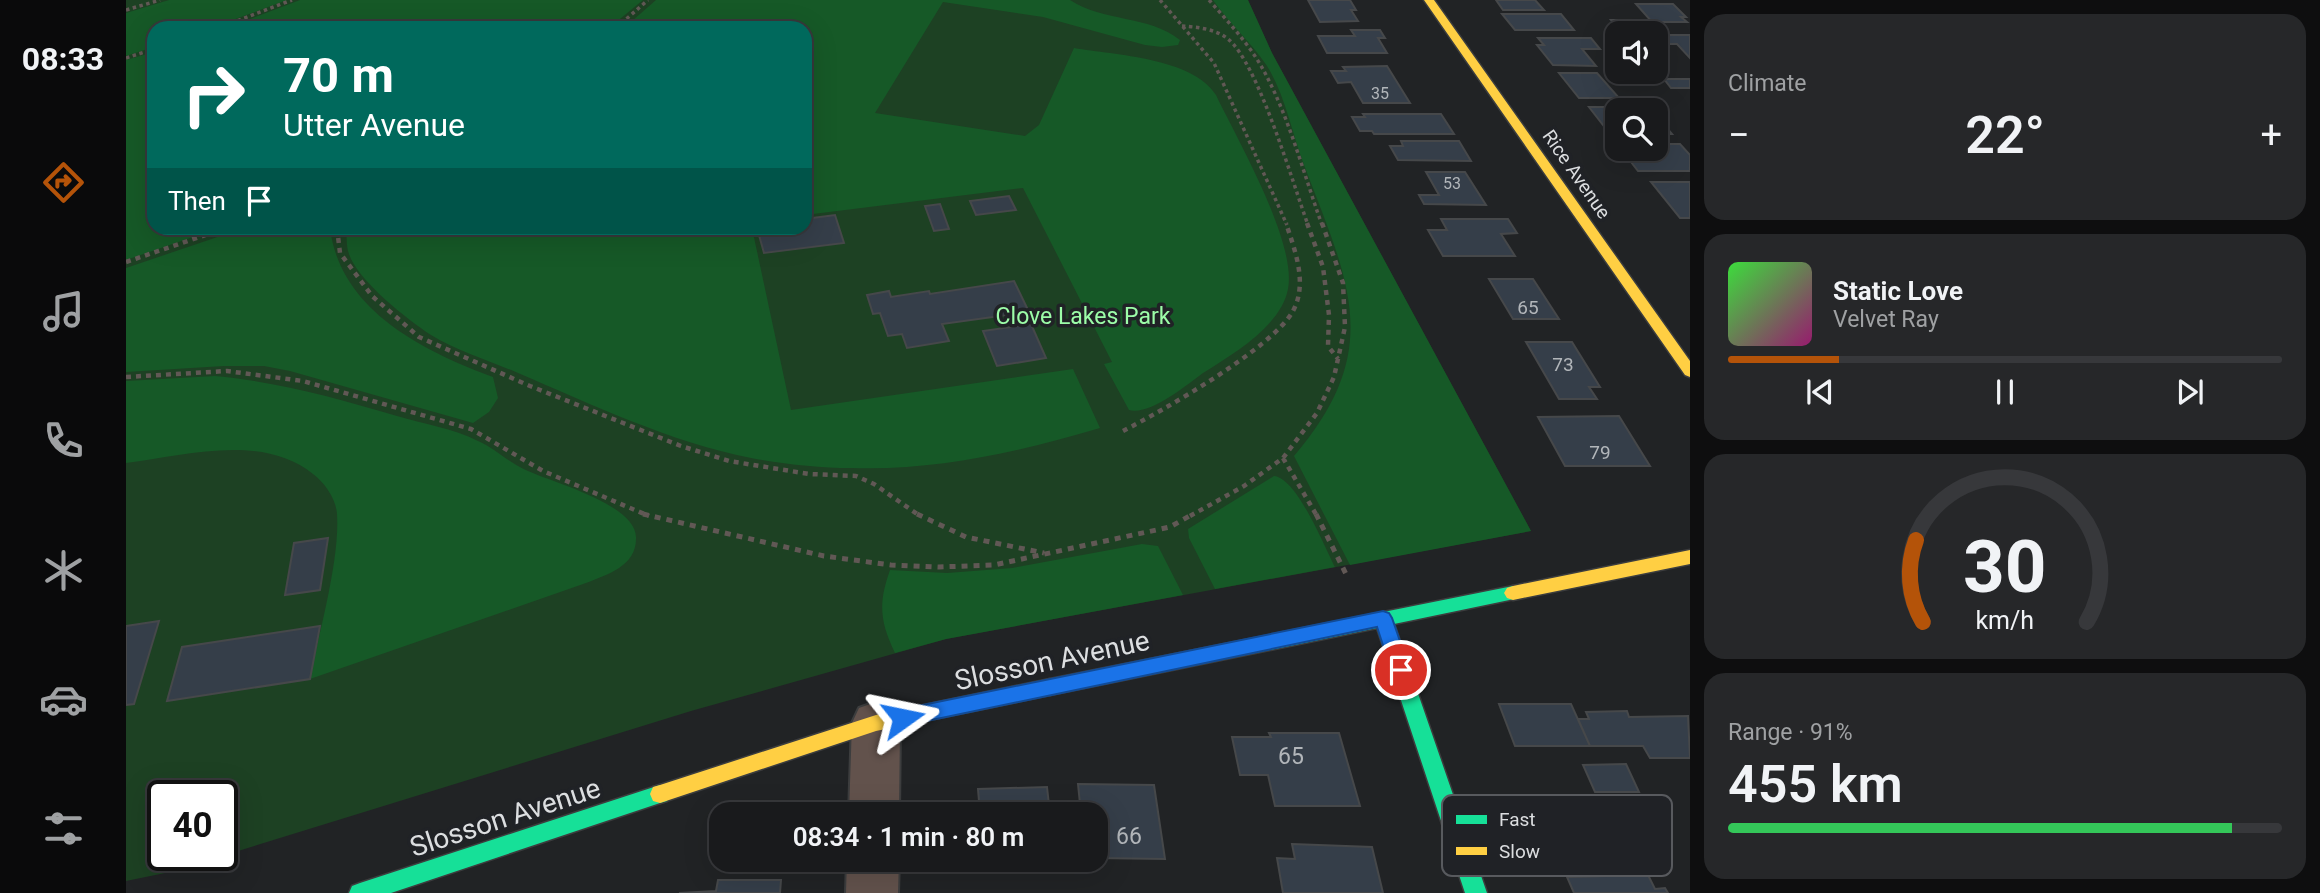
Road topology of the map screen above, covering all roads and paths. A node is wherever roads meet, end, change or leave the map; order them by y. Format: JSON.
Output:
{"nodes":[{"id":1,"x":160,"y":0,"type":"edge"},
{"id":2,"x":292,"y":0,"type":"edge"},
{"id":3,"x":648,"y":0,"type":"edge"},
{"id":4,"x":1160,"y":0,"type":"edge"},
{"id":5,"x":1209,"y":0,"type":"edge"},
{"id":6,"x":1429,"y":0,"type":"edge"},
{"id":7,"x":126,"y":10,"type":"edge"},
{"id":8,"x":236,"y":21,"type":"edge"},
{"id":9,"x":624,"y":21,"type":"edge"},
{"id":10,"x":1181,"y":26,"type":"junction"},
{"id":11,"x":147,"y":51,"type":"edge"},
{"id":12,"x":126,"y":58,"type":"edge"},
{"id":13,"x":205,"y":235,"type":"edge"},
{"id":14,"x":338,"y":235,"type":"edge"},
{"id":15,"x":126,"y":262,"type":"edge"},
{"id":16,"x":1338,"y":359,"type":"junction"},
{"id":17,"x":1690,"y":372,"type":"edge"},
{"id":18,"x":126,"y":377,"type":"edge"},
{"id":19,"x":1123,"y":431,"type":"dead end"},
{"id":20,"x":1283,"y":458,"type":"junction"},
{"id":21,"x":1048,"y":554,"type":"junction"},
{"id":22,"x":1690,"y":557,"type":"edge"},
{"id":23,"x":1347,"y":576,"type":"dead end"},
{"id":24,"x":1383,"y":618,"type":"junction"},
{"id":25,"x":876,"y":723,"type":"junction"},
{"id":26,"x":1443,"y":795,"type":"edge"},
{"id":27,"x":874,"y":802,"type":"edge"},
{"id":28,"x":873,"y":872,"type":"edge"},
{"id":29,"x":1470,"y":876,"type":"edge"},
{"id":30,"x":360,"y":893,"type":"edge"},
{"id":31,"x":872,"y":893,"type":"edge"},
{"id":32,"x":1476,"y":893,"type":"edge"}],
"edges":[{"from":1,"to":7,"type":"path"},
{"from":2,"to":8,"type":"path"},
{"from":3,"to":9,"type":"path"},
{"from":4,"to":10,"type":"path"},
{"from":5,"to":16,"type":"path"},
{"from":6,"to":17,"type":"street","name":"Rice Avenue"},
{"from":10,"to":16,"type":"path"},
{"from":10,"to":19,"type":"path"},
{"from":11,"to":12,"type":"path"},
{"from":13,"to":15,"type":"path"},
{"from":14,"to":21,"type":"path"},
{"from":16,"to":20,"type":"path"},
{"from":18,"to":21,"type":"path"},
{"from":20,"to":21,"type":"path"},
{"from":20,"to":23,"type":"path"},
{"from":22,"to":24,"type":"street","name":"Slosson Avenue"},
{"from":24,"to":25,"type":"street","name":"Slosson Avenue"},
{"from":24,"to":26,"type":"street"},
{"from":25,"to":27,"type":"street"},
{"from":25,"to":30,"type":"street","name":"Slosson Avenue"},
{"from":28,"to":31,"type":"street"},
{"from":29,"to":32,"type":"street"}]}
